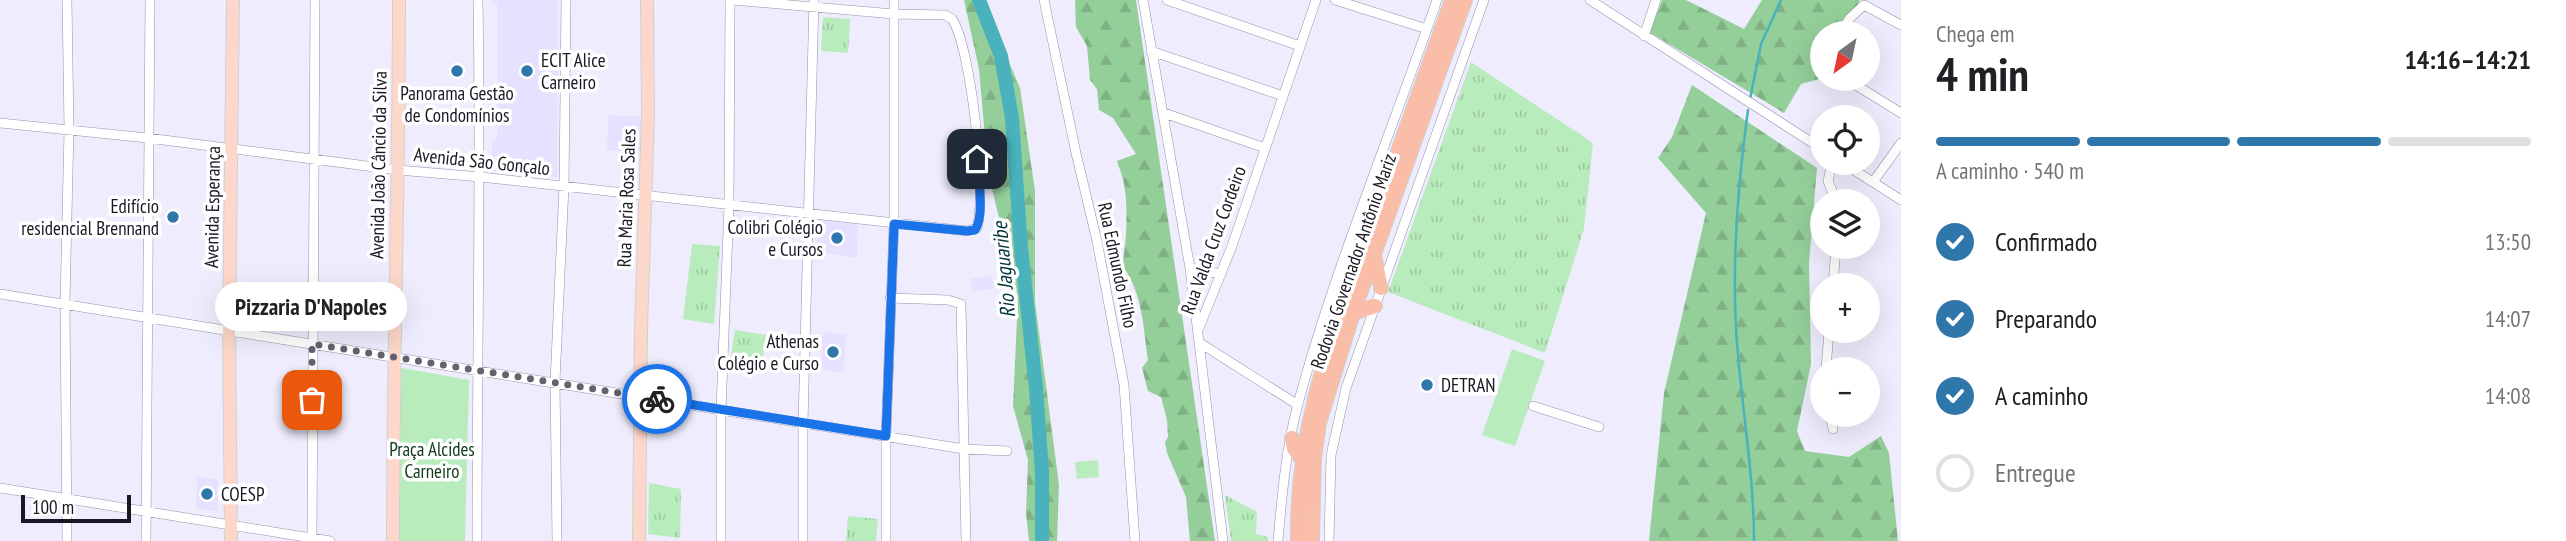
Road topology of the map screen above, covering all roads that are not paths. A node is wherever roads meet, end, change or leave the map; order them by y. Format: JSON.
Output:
{"nodes":[{"id":1,"x":67,"y":0,"type":"edge"},
{"id":2,"x":150,"y":0,"type":"edge"},
{"id":3,"x":233,"y":0,"type":"edge"},
{"id":4,"x":315,"y":0,"type":"edge"},
{"id":5,"x":399,"y":0,"type":"edge"},
{"id":6,"x":478,"y":0,"type":"edge"},
{"id":7,"x":566,"y":0,"type":"edge"},
{"id":8,"x":647,"y":0,"type":"edge"},
{"id":9,"x":731,"y":0,"type":"edge"},
{"id":10,"x":894,"y":0,"type":"edge"},
{"id":11,"x":1044,"y":0,"type":"edge"},
{"id":12,"x":1143,"y":0,"type":"edge"},
{"id":13,"x":1167,"y":0,"type":"edge"},
{"id":14,"x":1316,"y":0,"type":"edge"},
{"id":15,"x":1335,"y":0,"type":"edge"},
{"id":16,"x":1371,"y":0,"type":"edge"},
{"id":17,"x":1437,"y":0,"type":"edge"},
{"id":18,"x":1452,"y":0,"type":"edge"},
{"id":19,"x":1465,"y":0,"type":"edge"},
{"id":20,"x":1484,"y":0,"type":"edge"},
{"id":21,"x":1590,"y":0,"type":"edge"},
{"id":22,"x":1656,"y":0,"type":"edge"},
{"id":23,"x":814,"y":4,"type":"edge"},
{"id":24,"x":1367,"y":10,"type":"junction"},
{"id":25,"x":894,"y":14,"type":"junction"},
{"id":26,"x":1848,"y":21,"type":"edge"},
{"id":27,"x":1901,"y":25,"type":"edge"},
{"id":28,"x":1427,"y":29,"type":"junction"},
{"id":29,"x":1644,"y":36,"type":"junction"},
{"id":30,"x":1300,"y":46,"type":"junction"},
{"id":31,"x":1151,"y":51,"type":"junction"},
{"id":32,"x":1865,"y":91,"type":"edge"},
{"id":33,"x":1283,"y":96,"type":"junction"},
{"id":34,"x":1164,"y":113,"type":"junction"},
{"id":35,"x":1901,"y":113,"type":"edge"},
{"id":36,"x":0,"y":123,"type":"edge"},
{"id":37,"x":69,"y":129,"type":"junction"},
{"id":38,"x":148,"y":138,"type":"junction"},
{"id":39,"x":1810,"y":141,"type":"edge"},
{"id":40,"x":1901,"y":143,"type":"edge"},
{"id":41,"x":1265,"y":148,"type":"junction"},
{"id":42,"x":232,"y":149,"type":"junction"},
{"id":43,"x":315,"y":159,"type":"junction"},
{"id":44,"x":398,"y":170,"type":"junction"},
{"id":45,"x":1862,"y":175,"type":"edge"},
{"id":46,"x":481,"y":177,"type":"junction"},
{"id":47,"x":1873,"y":182,"type":"junction"},
{"id":48,"x":564,"y":186,"type":"junction"},
{"id":49,"x":647,"y":195,"type":"junction"},
{"id":50,"x":1901,"y":200,"type":"edge"},
{"id":51,"x":729,"y":205,"type":"junction"},
{"id":52,"x":810,"y":213,"type":"junction"},
{"id":53,"x":894,"y":224,"type":"junction"},
{"id":54,"x":1374,"y":255,"type":"junction"},
{"id":55,"x":1190,"y":268,"type":"junction"},
{"id":56,"x":1221,"y":274,"type":"junction"},
{"id":57,"x":1381,"y":288,"type":"junction"},
{"id":58,"x":0,"y":294,"type":"edge"},
{"id":59,"x":890,"y":298,"type":"junction"},
{"id":60,"x":65,"y":303,"type":"junction"},
{"id":61,"x":1375,"y":306,"type":"junction"},
{"id":62,"x":1353,"y":313,"type":"junction"},
{"id":63,"x":149,"y":317,"type":"junction"},
{"id":64,"x":1199,"y":330,"type":"junction"},
{"id":65,"x":229,"y":331,"type":"junction"},
{"id":66,"x":1200,"y":343,"type":"junction"},
{"id":67,"x":312,"y":344,"type":"junction"},
{"id":68,"x":393,"y":356,"type":"junction"},
{"id":69,"x":477,"y":370,"type":"junction"},
{"id":70,"x":555,"y":382,"type":"junction"},
{"id":71,"x":1315,"y":396,"type":"junction"},
{"id":72,"x":641,"y":397,"type":"junction"},
{"id":73,"x":1298,"y":405,"type":"junction"},
{"id":74,"x":1533,"y":406,"type":"dead end"},
{"id":75,"x":721,"y":410,"type":"junction"},
{"id":76,"x":803,"y":423,"type":"junction"},
{"id":77,"x":1599,"y":427,"type":"dead end"},
{"id":78,"x":886,"y":436,"type":"junction"},
{"id":79,"x":1292,"y":438,"type":"junction"},
{"id":80,"x":964,"y":449,"type":"junction"},
{"id":81,"x":1007,"y":451,"type":"dead end"},
{"id":82,"x":1302,"y":458,"type":"junction"},
{"id":83,"x":0,"y":488,"type":"edge"},
{"id":84,"x":67,"y":498,"type":"junction"},
{"id":85,"x":145,"y":510,"type":"junction"},
{"id":86,"x":231,"y":524,"type":"junction"},
{"id":87,"x":312,"y":540,"type":"edge"},
{"id":88,"x":67,"y":541,"type":"edge"},
{"id":89,"x":146,"y":541,"type":"edge"},
{"id":90,"x":231,"y":541,"type":"edge"},
{"id":91,"x":330,"y":541,"type":"edge"},
{"id":92,"x":393,"y":541,"type":"edge"},
{"id":93,"x":477,"y":541,"type":"edge"},
{"id":94,"x":557,"y":541,"type":"edge"},
{"id":95,"x":639,"y":541,"type":"edge"},
{"id":96,"x":721,"y":541,"type":"edge"},
{"id":97,"x":803,"y":541,"type":"edge"},
{"id":98,"x":886,"y":541,"type":"edge"},
{"id":99,"x":966,"y":541,"type":"edge"},
{"id":100,"x":1135,"y":541,"type":"edge"},
{"id":101,"x":1223,"y":541,"type":"edge"},
{"id":102,"x":1278,"y":541,"type":"edge"},
{"id":103,"x":1298,"y":541,"type":"edge"},
{"id":104,"x":1312,"y":541,"type":"edge"},
{"id":105,"x":1329,"y":541,"type":"edge"}],
"edges":[{"from":1,"to":37,"type":"street"},
{"from":2,"to":38,"type":"street"},
{"from":3,"to":42,"type":"main road","name":"Avenida Esperança"},
{"from":4,"to":43,"type":"street"},
{"from":5,"to":44,"type":"main road","name":"Avenida João Câncio da Silva"},
{"from":6,"to":46,"type":"street"},
{"from":7,"to":48,"type":"street"},
{"from":8,"to":49,"type":"main road","name":"Rua Maria Rosa Sales"},
{"from":9,"to":23,"type":"street"},
{"from":9,"to":51,"type":"street"},
{"from":10,"to":25,"type":"street"},
{"from":11,"to":100,"type":"street","name":"Rua Edmundo Filho"},
{"from":12,"to":31,"type":"street"},
{"from":13,"to":30,"type":"street"},
{"from":14,"to":30,"type":"street","name":"Rua Valda Cruz Cordeiro"},
{"from":15,"to":24,"type":"street"},
{"from":16,"to":24,"type":"street"},
{"from":17,"to":28,"type":"street"},
{"from":18,"to":71,"type":"highway","name":"Rodovia Governador Antônio Mariz"},
{"from":19,"to":54,"type":"highway","name":"Rodovia Governador Antônio Mariz"},
{"from":20,"to":57,"type":"street"},
{"from":21,"to":29,"type":"street"},
{"from":22,"to":29,"type":"street"},
{"from":23,"to":25,"type":"street"},
{"from":23,"to":52,"type":"street"},
{"from":24,"to":28,"type":"street"},
{"from":25,"to":53,"type":"street"},
{"from":25,"to":53,"type":"street","name":"Avenida São Gonçalo"},
{"from":26,"to":27,"type":"street"},
{"from":28,"to":73,"type":"street"},
{"from":29,"to":39,"type":"street"},
{"from":30,"to":33,"type":"street","name":"Rua Valda Cruz Cordeiro"},
{"from":31,"to":33,"type":"street"},
{"from":31,"to":34,"type":"street"},
{"from":32,"to":35,"type":"street"},
{"from":33,"to":41,"type":"street","name":"Rua Valda Cruz Cordeiro"},
{"from":34,"to":41,"type":"street"},
{"from":34,"to":55,"type":"street"},
{"from":36,"to":37,"type":"street","name":"Avenida São Gonçalo"},
{"from":37,"to":38,"type":"street","name":"Avenida São Gonçalo"},
{"from":37,"to":60,"type":"street"},
{"from":38,"to":42,"type":"street","name":"Avenida São Gonçalo"},
{"from":38,"to":63,"type":"street"},
{"from":40,"to":47,"type":"street"},
{"from":41,"to":56,"type":"street","name":"Rua Valda Cruz Cordeiro"},
{"from":42,"to":43,"type":"street","name":"Avenida São Gonçalo"},
{"from":42,"to":65,"type":"main road","name":"Avenida Esperança"},
{"from":43,"to":44,"type":"street","name":"Avenida São Gonçalo"},
{"from":43,"to":67,"type":"street"},
{"from":44,"to":46,"type":"street","name":"Avenida São Gonçalo"},
{"from":44,"to":68,"type":"main road","name":"Avenida João Câncio da Silva"},
{"from":45,"to":47,"type":"street"},
{"from":46,"to":48,"type":"street","name":"Avenida São Gonçalo"},
{"from":46,"to":69,"type":"street"},
{"from":47,"to":50,"type":"street"},
{"from":48,"to":49,"type":"street","name":"Avenida São Gonçalo"},
{"from":48,"to":70,"type":"street"},
{"from":49,"to":51,"type":"street","name":"Avenida São Gonçalo"},
{"from":49,"to":72,"type":"main road","name":"Rua Maria Rosa Sales"},
{"from":51,"to":52,"type":"street","name":"Avenida São Gonçalo"},
{"from":51,"to":75,"type":"street"},
{"from":52,"to":53,"type":"street","name":"Avenida São Gonçalo"},
{"from":52,"to":76,"type":"street"},
{"from":53,"to":59,"type":"street"},
{"from":54,"to":57,"type":"highway"},
{"from":54,"to":62,"type":"highway","name":"Rodovia Governador Antônio Mariz"},
{"from":55,"to":56,"type":"street"},
{"from":55,"to":64,"type":"street"},
{"from":56,"to":64,"type":"street","name":"Rua Valda Cruz Cordeiro"},
{"from":57,"to":61,"type":"street"},
{"from":58,"to":60,"type":"street"},
{"from":59,"to":78,"type":"street"},
{"from":59,"to":80,"type":"street"},
{"from":60,"to":63,"type":"street"},
{"from":60,"to":84,"type":"street"},
{"from":61,"to":62,"type":"highway"},
{"from":61,"to":105,"type":"street"},
{"from":62,"to":104,"type":"highway","name":"Rodovia Governador Antônio Mariz"},
{"from":63,"to":65,"type":"street"},
{"from":63,"to":85,"type":"street"},
{"from":64,"to":66,"type":"street","name":"Rua Valda Cruz Cordeiro"},
{"from":65,"to":67,"type":"street"},
{"from":65,"to":86,"type":"main road","name":"Avenida Esperança"},
{"from":66,"to":73,"type":"street"},
{"from":66,"to":101,"type":"street","name":"Rua Valda Cruz Cordeiro"},
{"from":67,"to":68,"type":"street"},
{"from":67,"to":87,"type":"street"},
{"from":68,"to":69,"type":"street"},
{"from":68,"to":92,"type":"main road","name":"Avenida João Câncio da Silva"},
{"from":69,"to":70,"type":"street"},
{"from":69,"to":93,"type":"street"},
{"from":70,"to":72,"type":"street"},
{"from":70,"to":94,"type":"street"},
{"from":71,"to":73,"type":"highway"},
{"from":71,"to":82,"type":"highway","name":"Rodovia Governador Antônio Mariz"},
{"from":72,"to":75,"type":"street"},
{"from":72,"to":95,"type":"main road","name":"Rua Maria Rosa Sales"},
{"from":73,"to":79,"type":"street"},
{"from":74,"to":77,"type":"street"},
{"from":75,"to":76,"type":"street"},
{"from":75,"to":96,"type":"street"},
{"from":76,"to":78,"type":"street"},
{"from":76,"to":97,"type":"street"},
{"from":78,"to":80,"type":"street"},
{"from":78,"to":98,"type":"street"},
{"from":79,"to":82,"type":"highway"},
{"from":79,"to":102,"type":"street"},
{"from":80,"to":81,"type":"street"},
{"from":80,"to":99,"type":"street"},
{"from":82,"to":103,"type":"highway","name":"Rodovia Governador Antônio Mariz"},
{"from":83,"to":84,"type":"street"},
{"from":84,"to":85,"type":"street"},
{"from":84,"to":88,"type":"street"},
{"from":85,"to":86,"type":"street"},
{"from":85,"to":89,"type":"street"},
{"from":86,"to":87,"type":"street"},
{"from":86,"to":90,"type":"main road","name":"Avenida Esperança"},
{"from":87,"to":91,"type":"street"}]}
